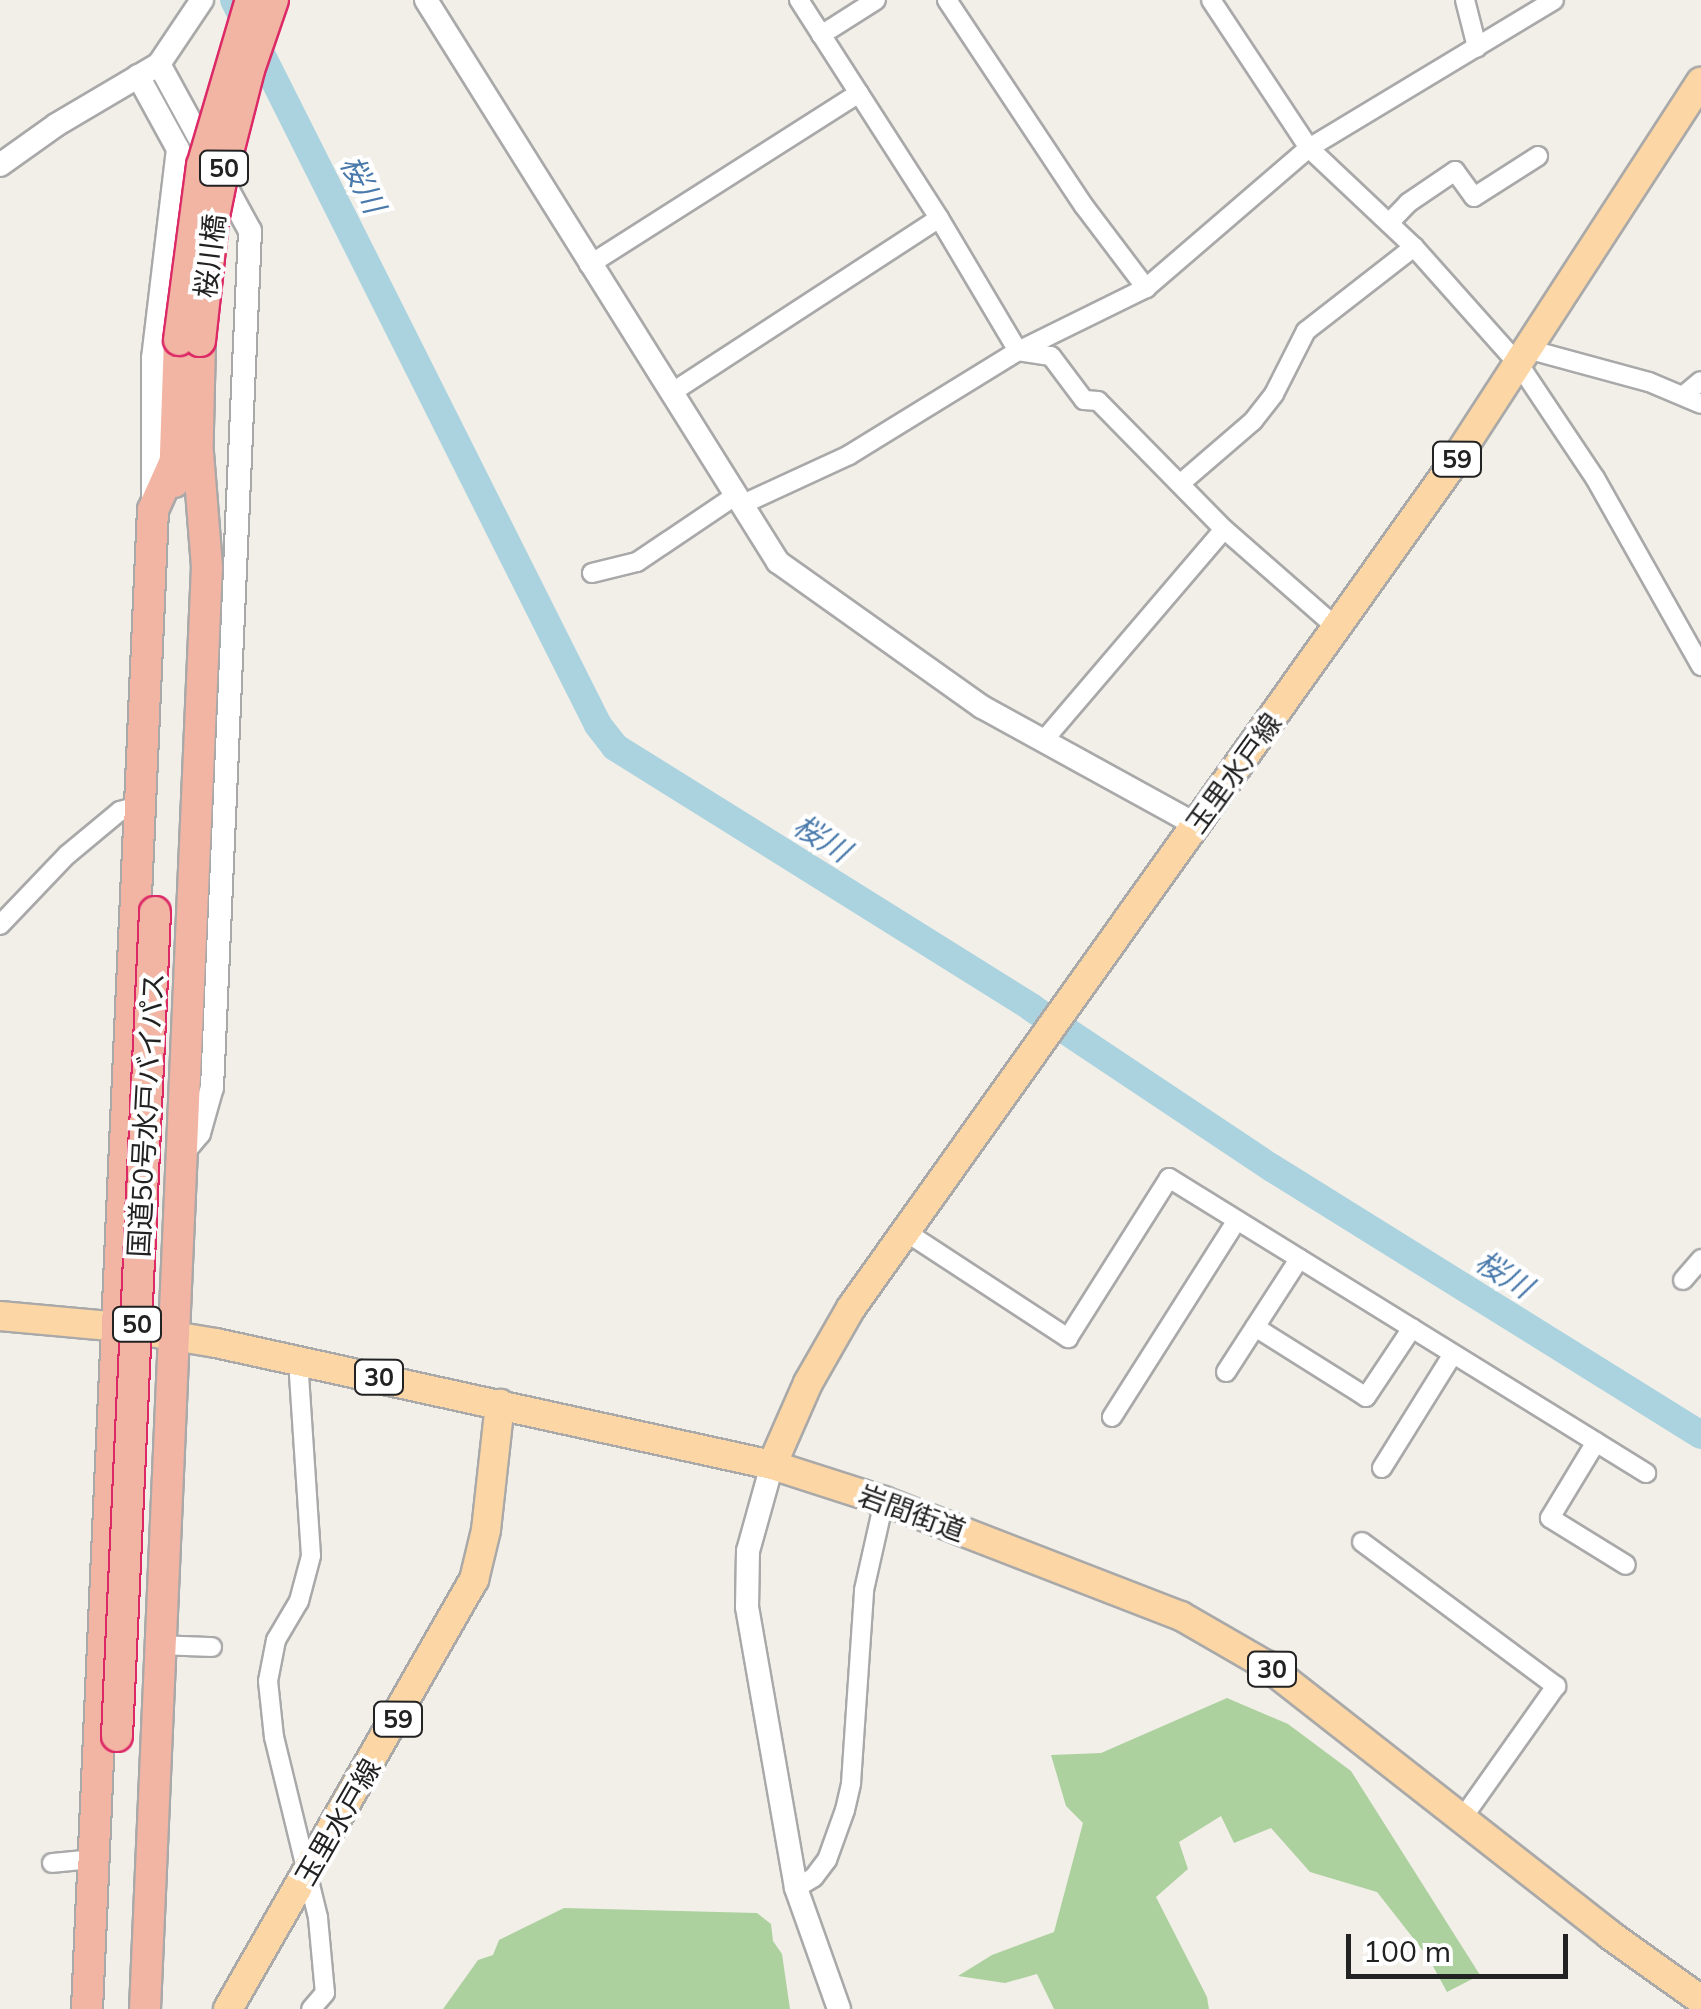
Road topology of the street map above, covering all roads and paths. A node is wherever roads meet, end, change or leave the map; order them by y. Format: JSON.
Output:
{"nodes":[{"id":1,"x":202,"y":0,"type":"edge"},
{"id":2,"x":251,"y":0,"type":"edge"},
{"id":3,"x":274,"y":0,"type":"edge"},
{"id":4,"x":426,"y":0,"type":"edge"},
{"id":5,"x":799,"y":0,"type":"edge"},
{"id":6,"x":876,"y":0,"type":"edge"},
{"id":7,"x":947,"y":0,"type":"edge"},
{"id":8,"x":1211,"y":0,"type":"edge"},
{"id":9,"x":1466,"y":0,"type":"edge"},
{"id":10,"x":1554,"y":0,"type":"edge"},
{"id":11,"x":821,"y":36,"type":"junction"},
{"id":12,"x":1477,"y":47,"type":"junction"},
{"id":13,"x":158,"y":64,"type":"junction"},
{"id":14,"x":138,"y":76,"type":"junction"},
{"id":15,"x":1701,"y":82,"type":"edge"},
{"id":16,"x":859,"y":93,"type":"junction"},
{"id":17,"x":1309,"y":148,"type":"junction"},
{"id":18,"x":1538,"y":156,"type":"dead end"},
{"id":19,"x":0,"y":165,"type":"edge"},
{"id":20,"x":940,"y":218,"type":"junction"},
{"id":21,"x":1389,"y":223,"type":"junction"},
{"id":22,"x":1414,"y":246,"type":"junction"},
{"id":23,"x":589,"y":265,"type":"junction"},
{"id":24,"x":1146,"y":288,"type":"junction"},
{"id":25,"x":190,"y":340,"type":"junction"},
{"id":26,"x":1018,"y":351,"type":"junction"},
{"id":27,"x":1525,"y":358,"type":"junction"},
{"id":28,"x":1701,"y":381,"type":"edge"},
{"id":29,"x":671,"y":393,"type":"junction"},
{"id":30,"x":1692,"y":400,"type":"edge"},
{"id":31,"x":186,"y":457,"type":"junction"},
{"id":32,"x":1181,"y":482,"type":"junction"},
{"id":33,"x":738,"y":501,"type":"junction"},
{"id":34,"x":153,"y":510,"type":"junction"},
{"id":35,"x":1224,"y":529,"type":"junction"},
{"id":36,"x":592,"y":572,"type":"dead end"},
{"id":37,"x":1336,"y":628,"type":"junction"},
{"id":38,"x":1701,"y":666,"type":"edge"},
{"id":39,"x":1044,"y":740,"type":"junction"},
{"id":40,"x":142,"y":805,"type":"junction"},
{"id":41,"x":1197,"y":825,"type":"junction"},
{"id":42,"x":0,"y":925,"type":"edge"},
{"id":43,"x":182,"y":1154,"type":"junction"},
{"id":44,"x":1237,"y":1220,"type":"junction"},
{"id":45,"x":906,"y":1232,"type":"junction"},
{"id":46,"x":1300,"y":1258,"type":"junction"},
{"id":47,"x":1701,"y":1258,"type":"edge"},
{"id":48,"x":1684,"y":1280,"type":"dead end"},
{"id":49,"x":0,"y":1316,"type":"edge"},
{"id":50,"x":120,"y":1327,"type":"junction"},
{"id":51,"x":1255,"y":1327,"type":"junction"},
{"id":52,"x":1412,"y":1328,"type":"junction"},
{"id":53,"x":170,"y":1335,"type":"junction"},
{"id":54,"x":1453,"y":1354,"type":"junction"},
{"id":55,"x":298,"y":1360,"type":"junction"},
{"id":56,"x":1226,"y":1372,"type":"dead end"},
{"id":57,"x":500,"y":1404,"type":"junction"},
{"id":58,"x":1112,"y":1418,"type":"dead end"},
{"id":59,"x":1596,"y":1442,"type":"junction"},
{"id":60,"x":772,"y":1465,"type":"junction"},
{"id":61,"x":1382,"y":1468,"type":"dead end"},
{"id":62,"x":1646,"y":1473,"type":"dead end"},
{"id":63,"x":884,"y":1501,"type":"junction"},
{"id":64,"x":1362,"y":1542,"type":"dead end"},
{"id":65,"x":1626,"y":1565,"type":"dead end"},
{"id":66,"x":159,"y":1645,"type":"junction"},
{"id":67,"x":212,"y":1648,"type":"dead end"},
{"id":68,"x":128,"y":1736,"type":"junction"},
{"id":69,"x":1462,"y":1818,"type":"junction"},
{"id":70,"x":93,"y":1859,"type":"junction"},
{"id":71,"x":52,"y":1863,"type":"dead end"},
{"id":72,"x":308,"y":1874,"type":"junction"},
{"id":73,"x":796,"y":1888,"type":"junction"},
{"id":74,"x":1701,"y":2000,"type":"edge"},
{"id":75,"x":87,"y":2009,"type":"edge"},
{"id":76,"x":104,"y":2009,"type":"edge"},
{"id":77,"x":126,"y":2009,"type":"edge"},
{"id":78,"x":144,"y":2009,"type":"edge"},
{"id":79,"x":228,"y":2009,"type":"edge"},
{"id":80,"x":311,"y":2009,"type":"edge"},
{"id":81,"x":840,"y":2009,"type":"edge"}],
"edges":[{"from":1,"to":13,"type":"street"},
{"from":2,"to":25,"type":"highway","name":"桜川橋","number":"50","bridge":true},
{"from":3,"to":25,"type":"highway","name":"桜川橋","number":"50","bridge":true},
{"from":4,"to":23,"type":"street"},
{"from":5,"to":11,"type":"street"},
{"from":6,"to":11,"type":"street"},
{"from":7,"to":24,"type":"street"},
{"from":8,"to":17,"type":"street"},
{"from":9,"to":12,"type":"street"},
{"from":10,"to":12,"type":"street"},
{"from":11,"to":16,"type":"street"},
{"from":12,"to":17,"type":"street"},
{"from":13,"to":14,"type":"street"},
{"from":13,"to":43,"type":"street"},
{"from":14,"to":19,"type":"street"},
{"from":14,"to":34,"type":"street"},
{"from":15,"to":27,"type":"main road","name":"玉里水戸線","number":"59"},
{"from":16,"to":20,"type":"street"},
{"from":16,"to":23,"type":"street"},
{"from":17,"to":21,"type":"street"},
{"from":17,"to":24,"type":"street"},
{"from":18,"to":21,"type":"street"},
{"from":20,"to":26,"type":"street"},
{"from":20,"to":29,"type":"street"},
{"from":21,"to":22,"type":"street"},
{"from":22,"to":27,"type":"street"},
{"from":22,"to":32,"type":"street"},
{"from":23,"to":29,"type":"street"},
{"from":24,"to":26,"type":"street"},
{"from":25,"to":31,"type":"highway","name":"国道50号水戸バイパス","number":"50"},
{"from":26,"to":32,"type":"street"},
{"from":26,"to":33,"type":"street"},
{"from":27,"to":30,"type":"street"},
{"from":27,"to":37,"type":"main road","name":"玉里水戸線","number":"59"},
{"from":27,"to":38,"type":"street"},
{"from":28,"to":30,"type":"street"},
{"from":29,"to":33,"type":"street"},
{"from":31,"to":34,"type":"highway"},
{"from":31,"to":43,"type":"highway"},
{"from":31,"to":68,"type":"highway","name":"国道50号水戸バイパス","number":"50","bridge":true},
{"from":32,"to":35,"type":"street"},
{"from":33,"to":36,"type":"street"},
{"from":33,"to":39,"type":"street"},
{"from":34,"to":40,"type":"highway"},
{"from":35,"to":37,"type":"street"},
{"from":35,"to":39,"type":"street"},
{"from":37,"to":41,"type":"main road","name":"玉里水戸線","number":"59"},
{"from":39,"to":41,"type":"street"},
{"from":40,"to":42,"type":"street"},
{"from":40,"to":50,"type":"highway"},
{"from":41,"to":45,"type":"main road","name":"玉里水戸線","number":"59"},
{"from":43,"to":53,"type":"highway"},
{"from":44,"to":45,"type":"street"},
{"from":44,"to":46,"type":"street"},
{"from":44,"to":58,"type":"street"},
{"from":45,"to":60,"type":"main road","name":"玉里水戸線","number":"59"},
{"from":46,"to":51,"type":"street"},
{"from":46,"to":52,"type":"street"},
{"from":47,"to":48,"type":"street"},
{"from":49,"to":50,"type":"main road","name":"岩間街道","number":"30"},
{"from":50,"to":53,"type":"main road","name":"岩間街道","number":"30"},
{"from":50,"to":70,"type":"highway"},
{"from":51,"to":52,"type":"street"},
{"from":51,"to":56,"type":"street"},
{"from":52,"to":54,"type":"street"},
{"from":53,"to":55,"type":"main road","name":"岩間街道","number":"30"},
{"from":53,"to":66,"type":"highway"},
{"from":54,"to":59,"type":"street"},
{"from":54,"to":61,"type":"street"},
{"from":55,"to":57,"type":"main road","name":"岩間街道","number":"30"},
{"from":55,"to":72,"type":"street"},
{"from":57,"to":60,"type":"main road","name":"岩間街道","number":"30"},
{"from":57,"to":72,"type":"main road","name":"玉里水戸線","number":"59"},
{"from":59,"to":62,"type":"street"},
{"from":59,"to":65,"type":"street"},
{"from":60,"to":63,"type":"main road","name":"岩間街道","number":"30"},
{"from":60,"to":73,"type":"street"},
{"from":63,"to":69,"type":"main road","name":"岩間街道","number":"30"},
{"from":63,"to":73,"type":"street"},
{"from":64,"to":69,"type":"street"},
{"from":66,"to":67,"type":"street"},
{"from":66,"to":78,"type":"highway"},
{"from":68,"to":76,"type":"highway","name":"国道50号水戸バイパス","number":"50"},
{"from":68,"to":77,"type":"highway","name":"国道50号水戸バイパス","number":"50"},
{"from":69,"to":74,"type":"main road","name":"岩間街道","number":"30"},
{"from":70,"to":71,"type":"street"},
{"from":70,"to":75,"type":"highway"},
{"from":72,"to":79,"type":"main road","name":"玉里水戸線","number":"59"},
{"from":72,"to":80,"type":"street"},
{"from":73,"to":81,"type":"street"}]}
